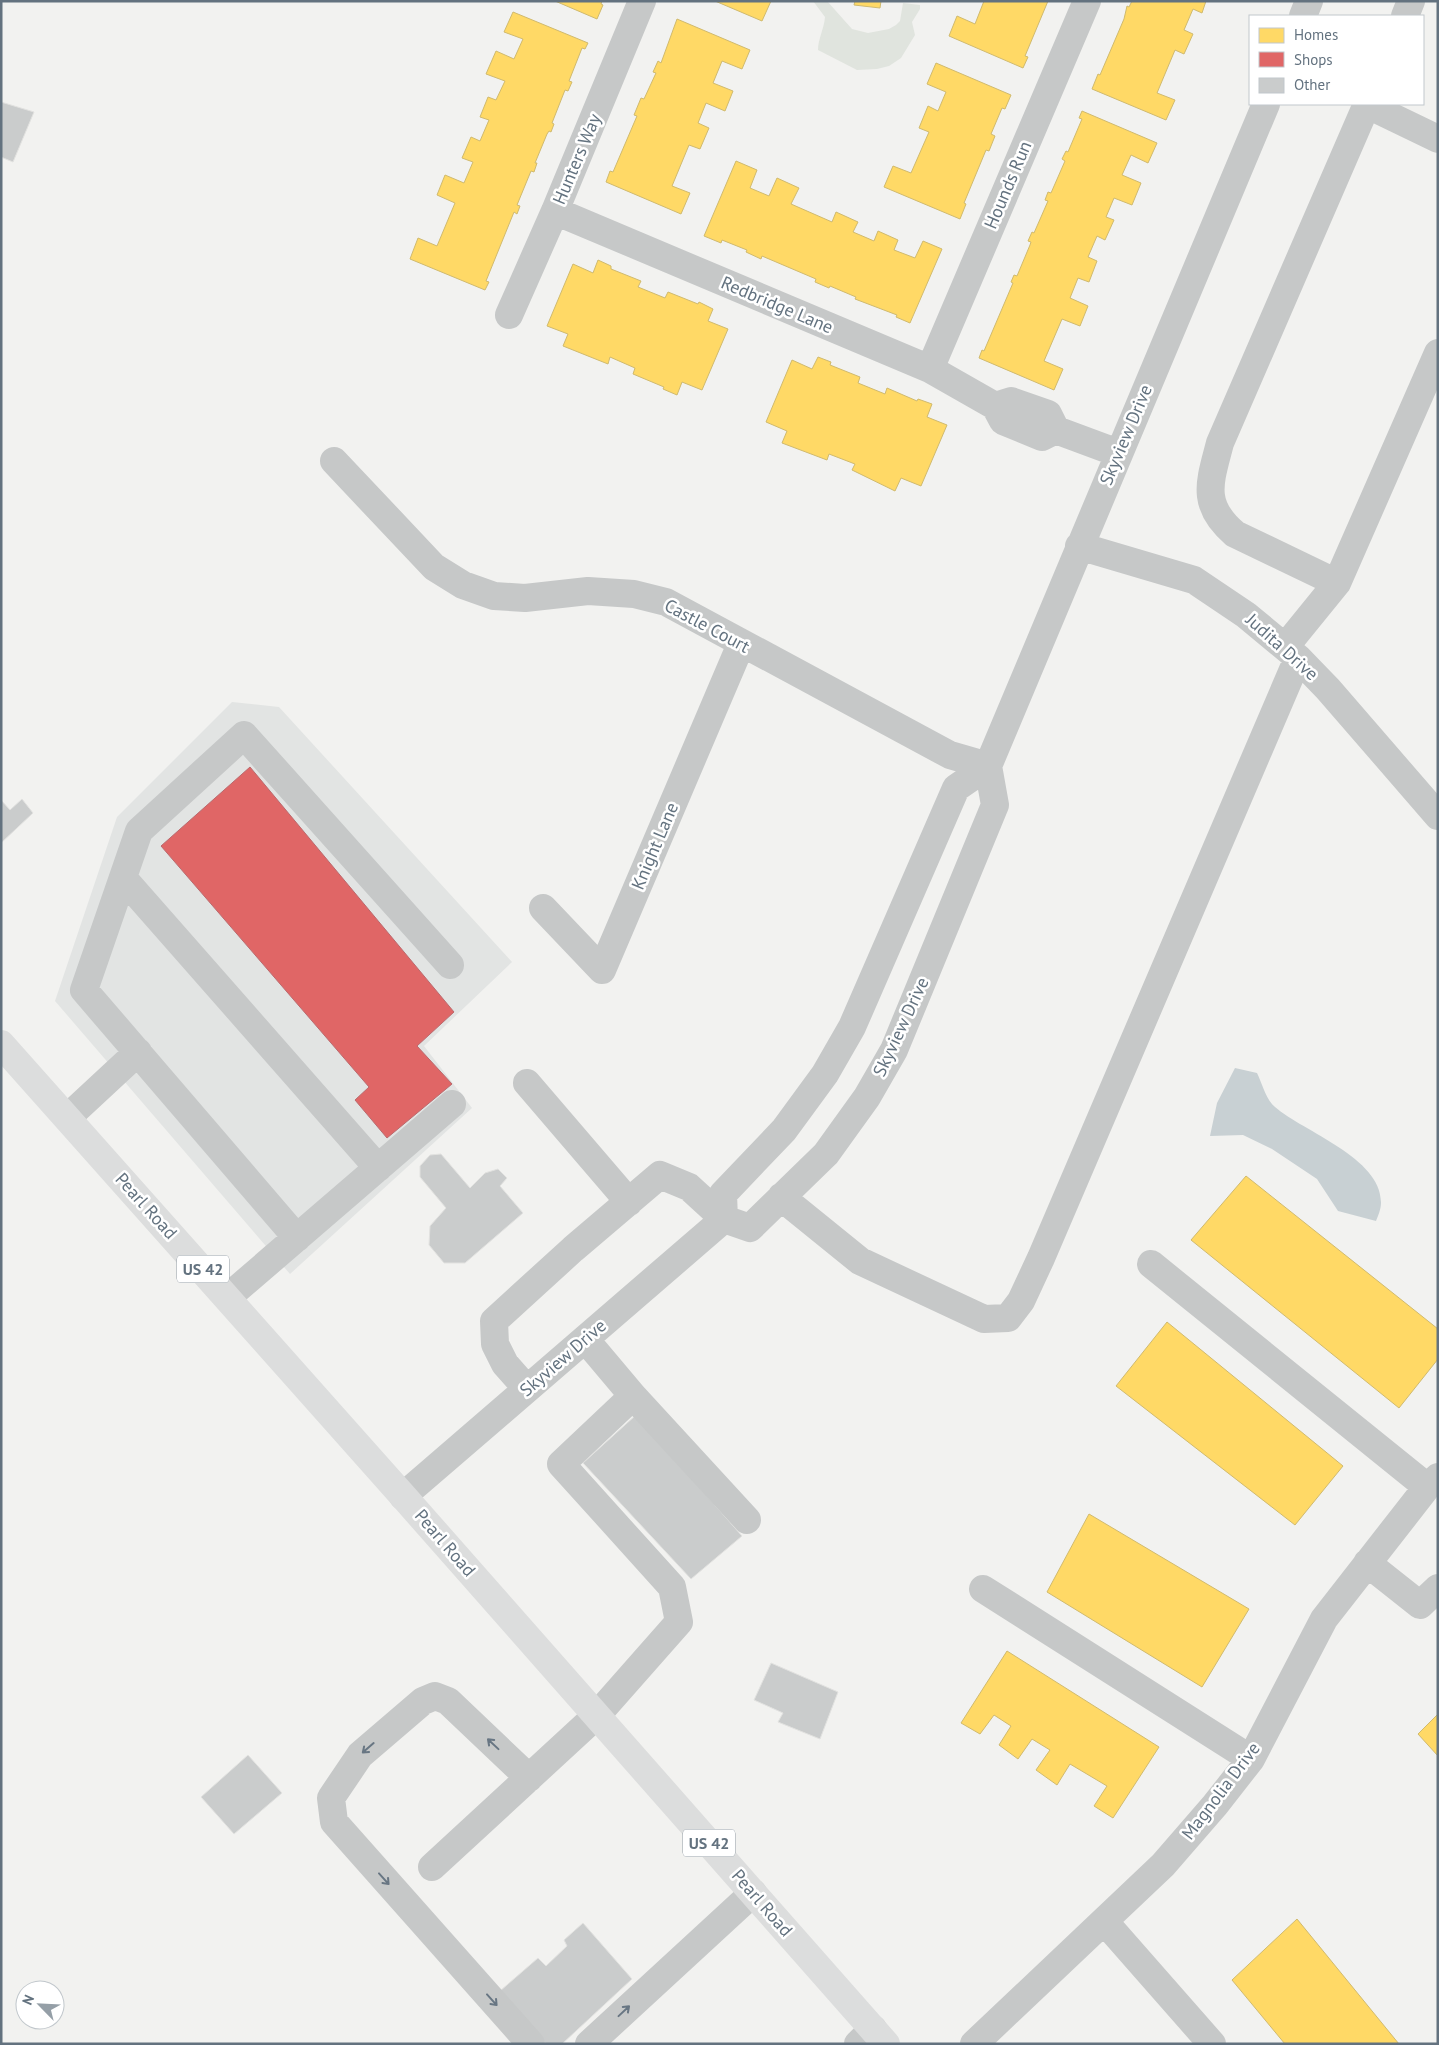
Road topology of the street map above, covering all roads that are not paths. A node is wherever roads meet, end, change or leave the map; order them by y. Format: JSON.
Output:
{"nodes":[{"id":1,"x":642,"y":1,"type":"edge"},
{"id":2,"x":1087,"y":1,"type":"edge"},
{"id":3,"x":1309,"y":1,"type":"edge"},
{"id":4,"x":1411,"y":1,"type":"edge"},
{"id":5,"x":1303,"y":15,"type":"edge"},
{"id":6,"x":1405,"y":15,"type":"edge"},
{"id":7,"x":1266,"y":105,"type":"edge"},
{"id":8,"x":1367,"y":105,"type":"edge"},
{"id":9,"x":1373,"y":105,"type":"edge"},
{"id":10,"x":1438,"y":139,"type":"edge"},
{"id":11,"x":555,"y":211,"type":"junction"},
{"id":12,"x":509,"y":315,"type":"dead end"},
{"id":13,"x":1438,"y":353,"type":"edge"},
{"id":14,"x":930,"y":369,"type":"junction"},
{"id":15,"x":1118,"y":453,"type":"junction"},
{"id":16,"x":334,"y":461,"type":"dead end"},
{"id":17,"x":1079,"y":546,"type":"junction"},
{"id":18,"x":1337,"y":583,"type":"junction"},
{"id":19,"x":741,"y":644,"type":"junction"},
{"id":20,"x":1291,"y":652,"type":"junction"},
{"id":21,"x":988,"y":766,"type":"junction"},
{"id":22,"x":1438,"y":816,"type":"edge"},
{"id":23,"x":123,"y":878,"type":"junction"},
{"id":24,"x":543,"y":908,"type":"dead end"},
{"id":25,"x":450,"y":965,"type":"dead end"},
{"id":26,"x":1,"y":1044,"type":"edge"},
{"id":27,"x":138,"y":1052,"type":"junction"},
{"id":28,"x":527,"y":1083,"type":"dead end"},
{"id":29,"x":452,"y":1104,"type":"dead end"},
{"id":30,"x":68,"y":1117,"type":"junction"},
{"id":31,"x":378,"y":1168,"type":"junction"},
{"id":32,"x":781,"y":1197,"type":"junction"},
{"id":33,"x":629,"y":1202,"type":"junction"},
{"id":34,"x":724,"y":1220,"type":"junction"},
{"id":35,"x":297,"y":1238,"type":"junction"},
{"id":36,"x":1151,"y":1264,"type":"dead end"},
{"id":37,"x":228,"y":1298,"type":"junction"},
{"id":38,"x":585,"y":1339,"type":"junction"},
{"id":39,"x":527,"y":1389,"type":"junction"},
{"id":40,"x":633,"y":1396,"type":"junction"},
{"id":41,"x":1432,"y":1482,"type":"edge"},
{"id":42,"x":404,"y":1496,"type":"junction"},
{"id":43,"x":748,"y":1520,"type":"dead end"},
{"id":44,"x":1366,"y":1564,"type":"junction"},
{"id":45,"x":1438,"y":1588,"type":"edge"},
{"id":46,"x":983,"y":1589,"type":"dead end"},
{"id":47,"x":597,"y":1715,"type":"junction"},
{"id":48,"x":1251,"y":1759,"type":"junction"},
{"id":49,"x":529,"y":1778,"type":"junction"},
{"id":50,"x":432,"y":1867,"type":"dead end"},
{"id":51,"x":753,"y":1893,"type":"junction"},
{"id":52,"x":1104,"y":1921,"type":"junction"},
{"id":53,"x":872,"y":2039,"type":"edge"},
{"id":54,"x":530,"y":2044,"type":"edge"},
{"id":55,"x":588,"y":2044,"type":"edge"},
{"id":56,"x":974,"y":2044,"type":"edge"},
{"id":57,"x":1212,"y":2044,"type":"edge"}],
"edges":[{"from":1,"to":11,"type":"street","name":"Hunters Way"},
{"from":2,"to":14,"type":"street","name":"Hounds Run"},
{"from":3,"to":5,"type":"street"},
{"from":4,"to":6,"type":"street"},
{"from":7,"to":15,"type":"street","name":"Skyview Drive"},
{"from":8,"to":18,"type":"street"},
{"from":9,"to":10,"type":"street"},
{"from":11,"to":12,"type":"street","name":"Hunters Way"},
{"from":11,"to":14,"type":"street","name":"Redbridge Lane"},
{"from":13,"to":18,"type":"street"},
{"from":14,"to":15,"type":"street","name":"Redbridge Lane"},
{"from":15,"to":17,"type":"street","name":"Skyview Drive"},
{"from":16,"to":19,"type":"street","name":"Castle Court"},
{"from":17,"to":20,"type":"street","name":"Judita Drive"},
{"from":17,"to":21,"type":"street","name":"Skyview Drive"},
{"from":18,"to":20,"type":"street"},
{"from":19,"to":21,"type":"street","name":"Castle Court"},
{"from":19,"to":24,"type":"street","name":"Knight Lane"},
{"from":20,"to":22,"type":"street","name":"Judita Drive"},
{"from":20,"to":32,"type":"street"},
{"from":21,"to":32,"type":"street","name":"Skyview Drive"},
{"from":21,"to":34,"type":"street"},
{"from":23,"to":25,"type":"street"},
{"from":23,"to":27,"type":"street"},
{"from":23,"to":31,"type":"street"},
{"from":26,"to":30,"type":"main road","name":"Pearl Road","number":"US 42"},
{"from":27,"to":30,"type":"street"},
{"from":27,"to":35,"type":"street"},
{"from":28,"to":33,"type":"street"},
{"from":29,"to":31,"type":"street"},
{"from":30,"to":37,"type":"main road","name":"Pearl Road","number":"US 42"},
{"from":31,"to":35,"type":"street"},
{"from":32,"to":34,"type":"street","name":"Skyview Drive"},
{"from":33,"to":34,"type":"street"},
{"from":33,"to":39,"type":"street"},
{"from":34,"to":38,"type":"street","name":"Skyview Drive"},
{"from":35,"to":37,"type":"street"},
{"from":36,"to":41,"type":"street"},
{"from":37,"to":42,"type":"main road","name":"Pearl Road","number":"US 42"},
{"from":38,"to":39,"type":"street","name":"Skyview Drive"},
{"from":38,"to":40,"type":"street"},
{"from":39,"to":42,"type":"street","name":"Skyview Drive"},
{"from":40,"to":43,"type":"street"},
{"from":40,"to":47,"type":"street"},
{"from":41,"to":44,"type":"street","name":"Magnolia Drive"},
{"from":42,"to":47,"type":"main road","name":"Pearl Road","number":"US 42"},
{"from":44,"to":45,"type":"street"},
{"from":44,"to":48,"type":"street","name":"Magnolia Drive"},
{"from":46,"to":48,"type":"street"},
{"from":47,"to":49,"type":"street"},
{"from":47,"to":51,"type":"main road","name":"Pearl Road","number":"US 42"},
{"from":48,"to":52,"type":"street","name":"Magnolia Drive"},
{"from":49,"to":50,"type":"street"},
{"from":49,"to":54,"type":"street","one_way":true},
{"from":51,"to":53,"type":"main road","name":"Pearl Road","number":"US 42"},
{"from":55,"to":51,"type":"street","one_way":true},
{"from":52,"to":56,"type":"street","name":"Magnolia Drive"},
{"from":52,"to":57,"type":"street"}]}
